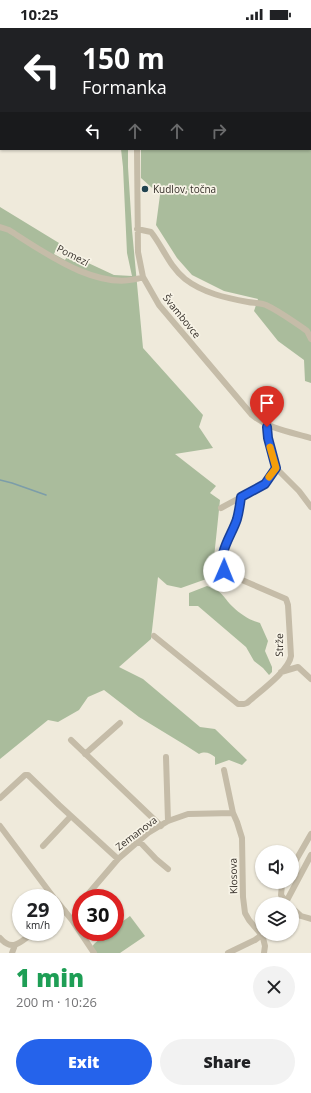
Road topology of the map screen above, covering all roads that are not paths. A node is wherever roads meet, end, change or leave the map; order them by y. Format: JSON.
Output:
{"nodes":[{"id":1,"x":137,"y":150,"type":"edge"},
{"id":2,"x":0,"y":226,"type":"edge"},
{"id":3,"x":137,"y":229,"type":"junction"},
{"id":4,"x":143,"y":277,"type":"junction"},
{"id":5,"x":311,"y":340,"type":"edge"},
{"id":6,"x":267,"y":425,"type":"junction"},
{"id":7,"x":311,"y":438,"type":"edge"},
{"id":8,"x":276,"y":468,"type":"junction"},
{"id":9,"x":241,"y":497,"type":"junction"},
{"id":10,"x":311,"y":507,"type":"edge"},
{"id":11,"x":221,"y":508,"type":"dead end"},
{"id":12,"x":154,"y":636,"type":"dead end"},
{"id":13,"x":281,"y":672,"type":"junction"},
{"id":14,"x":311,"y":679,"type":"edge"},
{"id":15,"x":120,"y":723,"type":"dead end"},
{"id":16,"x":71,"y":740,"type":"dead end"},
{"id":17,"x":85,"y":754,"type":"junction"},
{"id":18,"x":166,"y":757,"type":"dead end"},
{"id":19,"x":224,"y":770,"type":"dead end"},
{"id":20,"x":0,"y":798,"type":"edge"},
{"id":21,"x":232,"y":813,"type":"junction"},
{"id":22,"x":71,"y":816,"type":"junction"},
{"id":23,"x":168,"y":821,"type":"junction"},
{"id":24,"x":0,"y":826,"type":"edge"},
{"id":25,"x":161,"y":826,"type":"junction"},
{"id":26,"x":311,"y":834,"type":"edge"},
{"id":27,"x":139,"y":841,"type":"junction"},
{"id":28,"x":43,"y":846,"type":"dead end"},
{"id":29,"x":299,"y":855,"type":"edge"},
{"id":30,"x":311,"y":855,"type":"edge"},
{"id":31,"x":118,"y":859,"type":"junction"},
{"id":32,"x":168,"y":869,"type":"dead end"},
{"id":33,"x":48,"y":889,"type":"edge"},
{"id":34,"x":92,"y":889,"type":"edge"},
{"id":35,"x":290,"y":897,"type":"edge"},
{"id":36,"x":65,"y":911,"type":"edge"},
{"id":37,"x":299,"y":914,"type":"edge"},
{"id":38,"x":311,"y":919,"type":"edge"},
{"id":39,"x":255,"y":927,"type":"edge"},
{"id":40,"x":0,"y":938,"type":"edge"},
{"id":41,"x":255,"y":940,"type":"edge"},
{"id":42,"x":21,"y":941,"type":"edge"},
{"id":43,"x":264,"y":941,"type":"edge"},
{"id":44,"x":15,"y":945,"type":"junction"},
{"id":45,"x":12,"y":953,"type":"edge"},
{"id":46,"x":94,"y":953,"type":"edge"},
{"id":47,"x":228,"y":953,"type":"edge"},
{"id":48,"x":264,"y":953,"type":"edge"}],
"edges":[{"from":1,"to":3,"type":"street","name":"Švambovce"},
{"from":2,"to":4,"type":"street","name":"Pomezí"},
{"from":3,"to":4,"type":"street","name":"Švambovce"},
{"from":3,"to":5,"type":"street"},
{"from":4,"to":6,"type":"street","name":"Švambovce"},
{"from":6,"to":7,"type":"street","name":"Švambovce"},
{"from":6,"to":8,"type":"street"},
{"from":8,"to":9,"type":"street"},
{"from":8,"to":10,"type":"street"},
{"from":9,"to":11,"type":"street"},
{"from":9,"to":13,"type":"street","name":"Strže"},
{"from":12,"to":13,"type":"street","name":"Strže"},
{"from":13,"to":14,"type":"street"},
{"from":15,"to":17,"type":"street"},
{"from":16,"to":17,"type":"street"},
{"from":17,"to":25,"type":"street"},
{"from":18,"to":23,"type":"street"},
{"from":19,"to":21,"type":"street","name":"Klosova"},
{"from":20,"to":22,"type":"street"},
{"from":21,"to":23,"type":"street","name":"Zemanova"},
{"from":21,"to":39,"type":"street","name":"Klosova"},
{"from":22,"to":28,"type":"street"},
{"from":22,"to":31,"type":"street"},
{"from":23,"to":25,"type":"street","name":"Zemanova"},
{"from":24,"to":33,"type":"street"},
{"from":25,"to":27,"type":"street","name":"Zemanova"},
{"from":26,"to":29,"type":"street"},
{"from":27,"to":31,"type":"street","name":"Zemanova"},
{"from":27,"to":32,"type":"street"},
{"from":30,"to":35,"type":"street"},
{"from":31,"to":34,"type":"street","name":"Zemanova"},
{"from":36,"to":46,"type":"street"},
{"from":37,"to":38,"type":"street"},
{"from":40,"to":44,"type":"street"},
{"from":41,"to":47,"type":"street"},
{"from":42,"to":44,"type":"street"},
{"from":43,"to":48,"type":"street"},
{"from":44,"to":45,"type":"street"}]}
